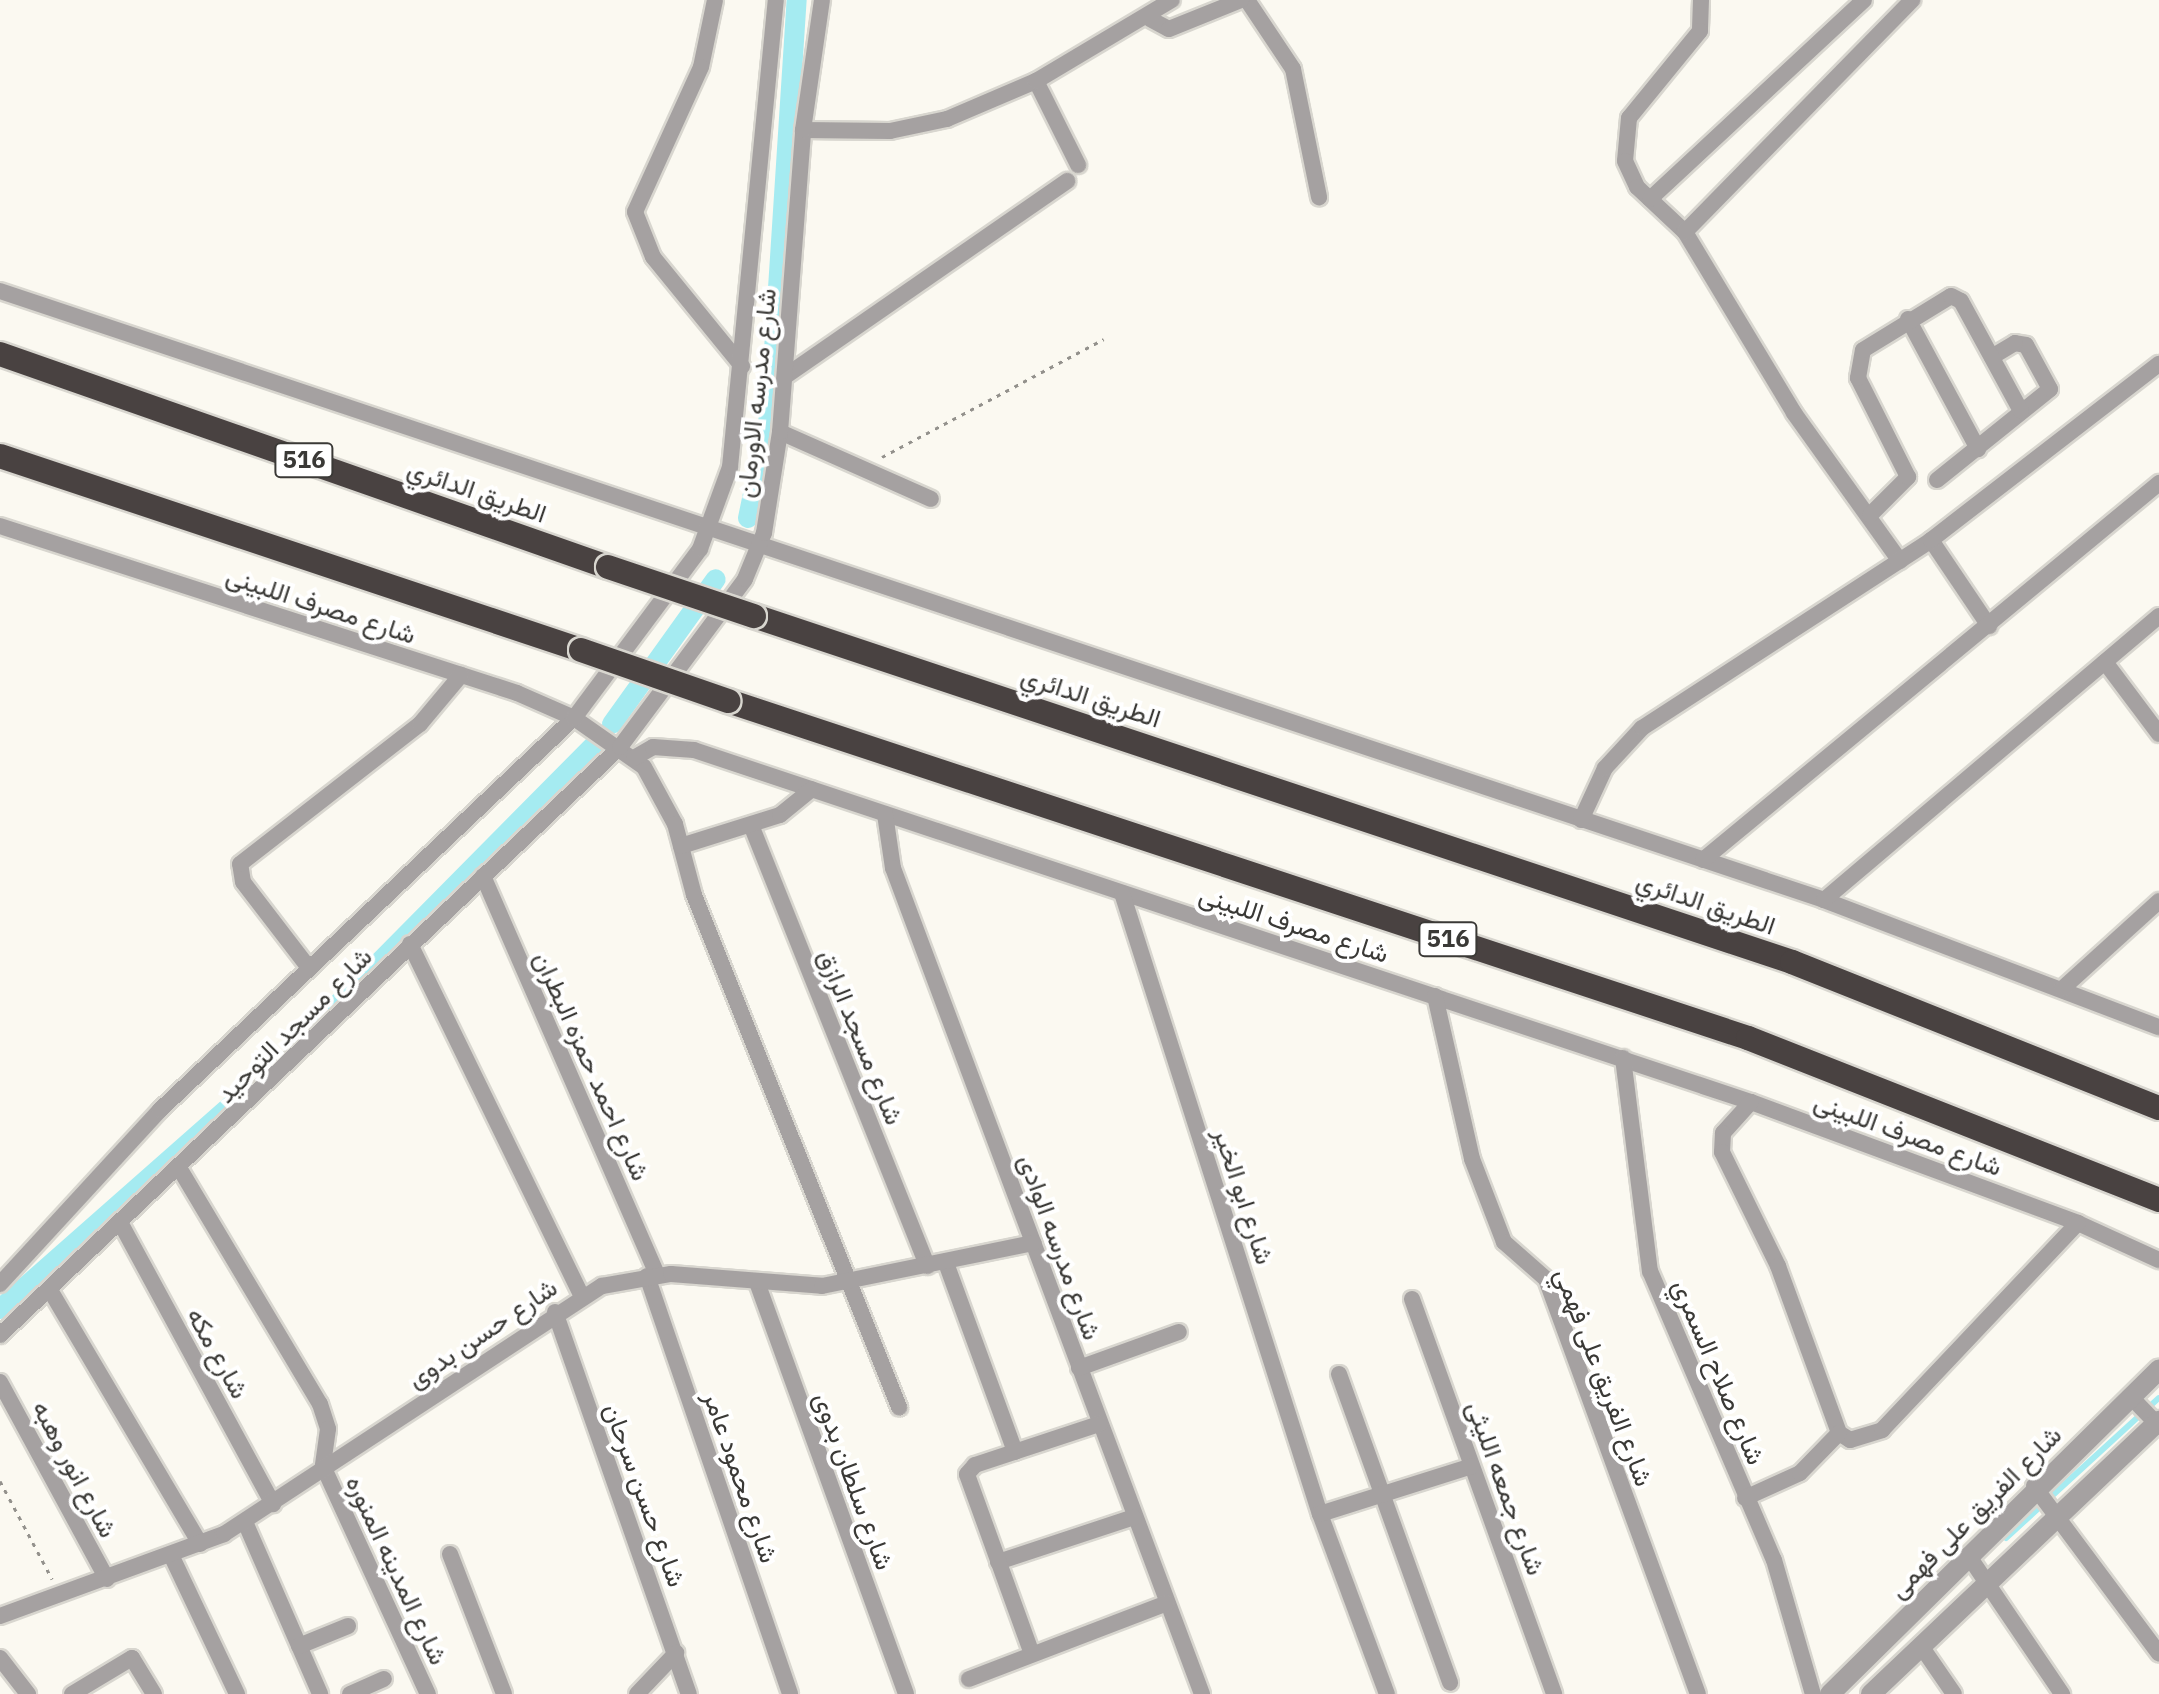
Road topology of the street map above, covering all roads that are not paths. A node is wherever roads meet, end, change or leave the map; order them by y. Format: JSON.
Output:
{"nodes":[{"id":1,"x":715,"y":0,"type":"edge"},
{"id":2,"x":776,"y":0,"type":"edge"},
{"id":3,"x":822,"y":0,"type":"edge"},
{"id":4,"x":1172,"y":0,"type":"edge"},
{"id":5,"x":1241,"y":0,"type":"edge"},
{"id":6,"x":1247,"y":0,"type":"edge"},
{"id":7,"x":1701,"y":0,"type":"edge"},
{"id":8,"x":1864,"y":0,"type":"edge"},
{"id":9,"x":1912,"y":0,"type":"edge"},
{"id":10,"x":1150,"y":19,"type":"junction"},
{"id":11,"x":1036,"y":81,"type":"junction"},
{"id":12,"x":803,"y":130,"type":"junction"},
{"id":13,"x":1078,"y":165,"type":"dead end"},
{"id":14,"x":1067,"y":181,"type":"dead end"},
{"id":15,"x":1319,"y":197,"type":"dead end"},
{"id":16,"x":1650,"y":199,"type":"junction"},
{"id":17,"x":1685,"y":232,"type":"junction"},
{"id":18,"x":0,"y":291,"type":"edge"},
{"id":19,"x":1908,"y":319,"type":"junction"},
{"id":20,"x":0,"y":354,"type":"edge"},
{"id":21,"x":1992,"y":357,"type":"junction"},
{"id":22,"x":2159,"y":364,"type":"edge"},
{"id":23,"x":742,"y":366,"type":"junction"},
{"id":24,"x":787,"y":375,"type":"junction"},
{"id":25,"x":2021,"y":411,"type":"junction"},
{"id":26,"x":780,"y":432,"type":"junction"},
{"id":27,"x":1978,"y":449,"type":"junction"},
{"id":28,"x":0,"y":456,"type":"edge"},
{"id":29,"x":1937,"y":480,"type":"dead end"},
{"id":30,"x":2159,"y":483,"type":"edge"},
{"id":31,"x":931,"y":499,"type":"dead end"},
{"id":32,"x":1870,"y":515,"type":"junction"},
{"id":33,"x":0,"y":526,"type":"edge"},
{"id":34,"x":709,"y":532,"type":"junction"},
{"id":35,"x":1931,"y":540,"type":"junction"},
{"id":36,"x":760,"y":549,"type":"junction"},
{"id":37,"x":1900,"y":561,"type":"junction"},
{"id":38,"x":2159,"y":616,"type":"edge"},
{"id":39,"x":1989,"y":626,"type":"junction"},
{"id":40,"x":2105,"y":662,"type":"junction"},
{"id":41,"x":461,"y":675,"type":"junction"},
{"id":42,"x":574,"y":718,"type":"junction"},
{"id":43,"x":2159,"y":734,"type":"edge"},
{"id":44,"x":620,"y":747,"type":"junction"},
{"id":45,"x":634,"y":758,"type":"junction"},
{"id":46,"x":812,"y":789,"type":"junction"},
{"id":47,"x":885,"y":814,"type":"junction"},
{"id":48,"x":1581,"y":820,"type":"junction"},
{"id":49,"x":751,"y":825,"type":"junction"},
{"id":50,"x":681,"y":846,"type":"junction"},
{"id":51,"x":1703,"y":860,"type":"junction"},
{"id":52,"x":483,"y":876,"type":"junction"},
{"id":53,"x":1122,"y":893,"type":"junction"},
{"id":54,"x":1824,"y":900,"type":"junction"},
{"id":55,"x":2159,"y":901,"type":"edge"},
{"id":56,"x":410,"y":944,"type":"junction"},
{"id":57,"x":309,"y":968,"type":"junction"},
{"id":58,"x":2062,"y":989,"type":"junction"},
{"id":59,"x":1435,"y":996,"type":"junction"},
{"id":60,"x":2159,"y":1027,"type":"edge"},
{"id":61,"x":1623,"y":1058,"type":"junction"},
{"id":62,"x":1751,"y":1102,"type":"junction"},
{"id":63,"x":2159,"y":1108,"type":"edge"},
{"id":64,"x":181,"y":1171,"type":"junction"},
{"id":65,"x":2159,"y":1200,"type":"edge"},
{"id":66,"x":2078,"y":1223,"type":"junction"},
{"id":67,"x":121,"y":1224,"type":"junction"},
{"id":68,"x":1034,"y":1243,"type":"junction"},
{"id":69,"x":2159,"y":1260,"type":"edge"},
{"id":70,"x":946,"y":1263,"type":"junction"},
{"id":71,"x":927,"y":1266,"type":"junction"},
{"id":72,"x":652,"y":1276,"type":"junction"},
{"id":73,"x":850,"y":1281,"type":"junction"},
{"id":74,"x":0,"y":1284,"type":"edge"},
{"id":75,"x":758,"y":1285,"type":"junction"},
{"id":76,"x":50,"y":1290,"type":"junction"},
{"id":77,"x":581,"y":1295,"type":"junction"},
{"id":78,"x":1412,"y":1299,"type":"dead end"},
{"id":79,"x":555,"y":1312,"type":"junction"},
{"id":80,"x":1179,"y":1332,"type":"dead end"},
{"id":81,"x":0,"y":1335,"type":"edge"},
{"id":82,"x":1079,"y":1368,"type":"junction"},
{"id":83,"x":2159,"y":1369,"type":"edge"},
{"id":84,"x":1339,"y":1374,"type":"dead end"},
{"id":85,"x":0,"y":1382,"type":"edge"},
{"id":86,"x":2133,"y":1399,"type":"junction"},
{"id":87,"x":899,"y":1407,"type":"dead end"},
{"id":88,"x":2156,"y":1422,"type":"edge"},
{"id":89,"x":1099,"y":1424,"type":"junction"},
{"id":90,"x":1839,"y":1433,"type":"junction"},
{"id":91,"x":1015,"y":1452,"type":"junction"},
{"id":92,"x":323,"y":1466,"type":"junction"},
{"id":93,"x":1472,"y":1466,"type":"junction"},
{"id":94,"x":2037,"y":1490,"type":"junction"},
{"id":95,"x":1382,"y":1494,"type":"junction"},
{"id":96,"x":1745,"y":1498,"type":"junction"},
{"id":97,"x":273,"y":1504,"type":"junction"},
{"id":98,"x":2058,"y":1512,"type":"junction"},
{"id":99,"x":1320,"y":1514,"type":"junction"},
{"id":100,"x":1134,"y":1517,"type":"junction"},
{"id":101,"x":245,"y":1522,"type":"junction"},
{"id":102,"x":200,"y":1544,"type":"junction"},
{"id":103,"x":450,"y":1554,"type":"dead end"},
{"id":104,"x":1968,"y":1555,"type":"junction"},
{"id":105,"x":172,"y":1557,"type":"junction"},
{"id":106,"x":998,"y":1562,"type":"junction"},
{"id":107,"x":107,"y":1579,"type":"junction"},
{"id":108,"x":1986,"y":1585,"type":"junction"},
{"id":109,"x":1167,"y":1603,"type":"junction"},
{"id":110,"x":0,"y":1616,"type":"edge"},
{"id":111,"x":348,"y":1626,"type":"dead end"},
{"id":112,"x":299,"y":1646,"type":"junction"},
{"id":113,"x":1921,"y":1646,"type":"junction"},
{"id":114,"x":676,"y":1653,"type":"junction"},
{"id":115,"x":1032,"y":1654,"type":"junction"},
{"id":116,"x":2159,"y":1654,"type":"edge"},
{"id":117,"x":0,"y":1658,"type":"edge"},
{"id":118,"x":1854,"y":1670,"type":"junction"},
{"id":119,"x":384,"y":1679,"type":"dead end"},
{"id":120,"x":969,"y":1679,"type":"dead end"},
{"id":121,"x":1450,"y":1683,"type":"dead end"},
{"id":122,"x":28,"y":1694,"type":"edge"},
{"id":123,"x":72,"y":1694,"type":"edge"},
{"id":124,"x":154,"y":1694,"type":"edge"},
{"id":125,"x":237,"y":1694,"type":"edge"},
{"id":126,"x":320,"y":1694,"type":"edge"},
{"id":127,"x":350,"y":1694,"type":"edge"},
{"id":128,"x":428,"y":1694,"type":"edge"},
{"id":129,"x":504,"y":1694,"type":"edge"},
{"id":130,"x":637,"y":1694,"type":"edge"},
{"id":131,"x":689,"y":1694,"type":"edge"},
{"id":132,"x":790,"y":1694,"type":"edge"},
{"id":133,"x":906,"y":1694,"type":"edge"},
{"id":134,"x":1202,"y":1694,"type":"edge"},
{"id":135,"x":1387,"y":1694,"type":"edge"},
{"id":136,"x":1554,"y":1694,"type":"edge"},
{"id":137,"x":1698,"y":1694,"type":"edge"},
{"id":138,"x":1813,"y":1694,"type":"edge"},
{"id":139,"x":1830,"y":1694,"type":"edge"},
{"id":140,"x":1870,"y":1694,"type":"edge"},
{"id":141,"x":1954,"y":1694,"type":"edge"},
{"id":142,"x":2062,"y":1694,"type":"edge"}],
"edges":[{"from":1,"to":23,"type":"street"},
{"from":2,"to":23,"type":"street","name":"شارع مدرسه الاورمان"},
{"from":3,"to":12,"type":"street","name":"شارع مدرسه الاورمان"},
{"from":4,"to":10,"type":"street"},
{"from":5,"to":10,"type":"street"},
{"from":6,"to":15,"type":"street"},
{"from":7,"to":16,"type":"street"},
{"from":8,"to":16,"type":"street"},
{"from":9,"to":17,"type":"street"},
{"from":10,"to":11,"type":"street"},
{"from":11,"to":12,"type":"street"},
{"from":11,"to":13,"type":"street"},
{"from":12,"to":24,"type":"street","name":"شارع مدرسه الاورمان"},
{"from":14,"to":24,"type":"street"},
{"from":16,"to":17,"type":"street"},
{"from":17,"to":32,"type":"street"},
{"from":18,"to":34,"type":"street"},
{"from":19,"to":21,"type":"street"},
{"from":19,"to":27,"type":"street"},
{"from":19,"to":32,"type":"street"},
{"from":20,"to":63,"type":"highway","name":"الطريق الدائري","number":"516","bridge":true},
{"from":21,"to":25,"type":"street"},
{"from":21,"to":25,"type":"street"},
{"from":22,"to":35,"type":"street"},
{"from":23,"to":34,"type":"street","name":"شارع مدرسه الاورمان"},
{"from":24,"to":26,"type":"street","name":"شارع مدرسه الاورمان"},
{"from":25,"to":27,"type":"street"},
{"from":26,"to":31,"type":"street"},
{"from":26,"to":36,"type":"street","name":"شارع مدرسه الاورمان"},
{"from":27,"to":29,"type":"street"},
{"from":28,"to":65,"type":"highway","number":"516","bridge":true},
{"from":30,"to":39,"type":"street"},
{"from":32,"to":37,"type":"street"},
{"from":33,"to":41,"type":"street","name":"شارع مصرف اللبينى"},
{"from":34,"to":36,"type":"street"},
{"from":34,"to":42,"type":"street","name":"شارع مدرسه الاورمان"},
{"from":35,"to":37,"type":"street"},
{"from":35,"to":39,"type":"street"},
{"from":36,"to":44,"type":"street","name":"شارع مدرسه الاورمان"},
{"from":36,"to":48,"type":"street"},
{"from":37,"to":48,"type":"street"},
{"from":38,"to":40,"type":"street"},
{"from":39,"to":51,"type":"street"},
{"from":40,"to":43,"type":"street"},
{"from":40,"to":54,"type":"street"},
{"from":41,"to":42,"type":"street","name":"شارع مصرف اللبينى"},
{"from":41,"to":57,"type":"street"},
{"from":42,"to":44,"type":"street","name":"شارع مصرف اللبينى"},
{"from":42,"to":57,"type":"street","name":"شارع مسجد التوحيد"},
{"from":44,"to":45,"type":"street","name":"شارع مصرف اللبينى"},
{"from":44,"to":52,"type":"street","name":"شارع مسجد التوحيد"},
{"from":45,"to":46,"type":"street","name":"شارع مصرف اللبينى"},
{"from":45,"to":50,"type":"street","name":"شارع مصرف اللبينى"},
{"from":46,"to":47,"type":"street","name":"شارع مصرف اللبينى"},
{"from":46,"to":49,"type":"street"},
{"from":47,"to":53,"type":"street","name":"شارع مصرف اللبينى"},
{"from":47,"to":68,"type":"street","name":"شارع مدرسه الوادى"},
{"from":48,"to":51,"type":"street"},
{"from":49,"to":50,"type":"street"},
{"from":49,"to":71,"type":"street","name":"شارع مسجد الرازق"},
{"from":50,"to":73,"type":"street","name":"شارع مصرف اللبينى"},
{"from":51,"to":54,"type":"street"},
{"from":52,"to":56,"type":"street","name":"شارع مسجد التوحيد"},
{"from":52,"to":72,"type":"street","name":"شارع احمد حمزه البطران"},
{"from":53,"to":59,"type":"street","name":"شارع مصرف اللبينى"},
{"from":53,"to":99,"type":"street","name":"شارع ابو الخير"},
{"from":54,"to":58,"type":"street"},
{"from":55,"to":58,"type":"street"},
{"from":56,"to":64,"type":"street","name":"شارع مسجد التوحيد"},
{"from":56,"to":77,"type":"street"},
{"from":57,"to":74,"type":"street","name":"شارع مسجد التوحيد"},
{"from":58,"to":60,"type":"street"},
{"from":59,"to":61,"type":"street","name":"شارع مصرف اللبينى"},
{"from":59,"to":137,"type":"street","name":"شارع الفريق على فهمي"},
{"from":61,"to":62,"type":"street","name":"شارع مصرف اللبينى"},
{"from":61,"to":96,"type":"street","name":"شارع صلاح السمري"},
{"from":62,"to":66,"type":"street","name":"شارع مصرف اللبينى"},
{"from":62,"to":90,"type":"street"},
{"from":64,"to":67,"type":"street","name":"شارع مسجد التوحيد"},
{"from":64,"to":92,"type":"street"},
{"from":66,"to":69,"type":"street","name":"شارع مصرف اللبينى"},
{"from":66,"to":90,"type":"street"},
{"from":67,"to":76,"type":"street","name":"شارع مسجد التوحيد"},
{"from":67,"to":97,"type":"street","name":"شارع مكه"},
{"from":68,"to":70,"type":"street","name":"شارع حسن بدوى"},
{"from":68,"to":82,"type":"street","name":"شارع مدرسه الوادى"},
{"from":70,"to":71,"type":"street","name":"شارع حسن بدوى"},
{"from":70,"to":91,"type":"street"},
{"from":71,"to":73,"type":"street","name":"شارع حسن بدوى"},
{"from":72,"to":75,"type":"street","name":"شارع حسن بدوى"},
{"from":72,"to":77,"type":"street","name":"شارع حسن بدوى"},
{"from":72,"to":132,"type":"street","name":"شارع محمود عامر"},
{"from":73,"to":75,"type":"street","name":"شارع حسن بدوى"},
{"from":73,"to":87,"type":"street","name":"شارع مصرف اللبينى"},
{"from":75,"to":133,"type":"street","name":"شارع سلطان بدوى"},
{"from":76,"to":81,"type":"street","name":"شارع مسجد التوحيد"},
{"from":76,"to":102,"type":"street"},
{"from":77,"to":79,"type":"street","name":"شارع حسن بدوى"},
{"from":78,"to":93,"type":"street","name":"شارع جمعه الليثى"},
{"from":79,"to":92,"type":"street","name":"شارع حسن بدوى"},
{"from":79,"to":114,"type":"street","name":"شارع حسن سرحان"},
{"from":80,"to":82,"type":"street"},
{"from":82,"to":89,"type":"street","name":"شارع مدرسه الوادى"},
{"from":83,"to":86,"type":"street","name":"شارع الفريق على فهمى"},
{"from":84,"to":95,"type":"street"},
{"from":85,"to":107,"type":"street","name":"شارع انور وهبه"},
{"from":86,"to":88,"type":"street"},
{"from":86,"to":94,"type":"street","name":"شارع الفريق على فهمى"},
{"from":88,"to":98,"type":"street"},
{"from":89,"to":91,"type":"street"},
{"from":89,"to":100,"type":"street","name":"شارع مدرسه الوادى"},
{"from":90,"to":96,"type":"street"},
{"from":91,"to":106,"type":"street"},
{"from":92,"to":97,"type":"street","name":"شارع حسن بدوى"},
{"from":92,"to":128,"type":"street","name":"شارع المدينه المنوره"},
{"from":93,"to":95,"type":"street"},
{"from":93,"to":136,"type":"street","name":"شارع جمعه الليثى"},
{"from":94,"to":98,"type":"street"},
{"from":94,"to":104,"type":"street","name":"شارع الفريق على فهمى"},
{"from":95,"to":99,"type":"street"},
{"from":95,"to":121,"type":"street"},
{"from":96,"to":138,"type":"street","name":"شارع صلاح السمري"},
{"from":97,"to":101,"type":"street","name":"شارع حسن بدوى"},
{"from":98,"to":108,"type":"street"},
{"from":98,"to":116,"type":"street"},
{"from":99,"to":135,"type":"street","name":"شارع ابو الخير"},
{"from":100,"to":106,"type":"street"},
{"from":100,"to":109,"type":"street","name":"شارع مدرسه الوادى"},
{"from":101,"to":102,"type":"street","name":"شارع حسن بدوى"},
{"from":101,"to":112,"type":"street"},
{"from":102,"to":105,"type":"street","name":"شارع حسن بدوى"},
{"from":103,"to":129,"type":"street"},
{"from":104,"to":108,"type":"street"},
{"from":104,"to":118,"type":"street","name":"شارع الفريق على فهمى"},
{"from":105,"to":107,"type":"street","name":"شارع حسن بدوى"},
{"from":105,"to":125,"type":"street"},
{"from":106,"to":115,"type":"street"},
{"from":107,"to":110,"type":"street","name":"شارع حسن بدوى"},
{"from":108,"to":113,"type":"street"},
{"from":108,"to":142,"type":"street"},
{"from":109,"to":115,"type":"street"},
{"from":109,"to":134,"type":"street","name":"شارع مدرسه الوادى"},
{"from":111,"to":112,"type":"street"},
{"from":112,"to":126,"type":"street"},
{"from":113,"to":140,"type":"street"},
{"from":113,"to":141,"type":"street"},
{"from":114,"to":130,"type":"street"},
{"from":114,"to":131,"type":"street","name":"شارع حسن سرحان"},
{"from":115,"to":120,"type":"street"},
{"from":117,"to":122,"type":"street"},
{"from":118,"to":139,"type":"street","name":"شارع الفريق على فهمى"},
{"from":118,"to":140,"type":"street"},
{"from":119,"to":127,"type":"street"},
{"from":123,"to":124,"type":"street"}]}
